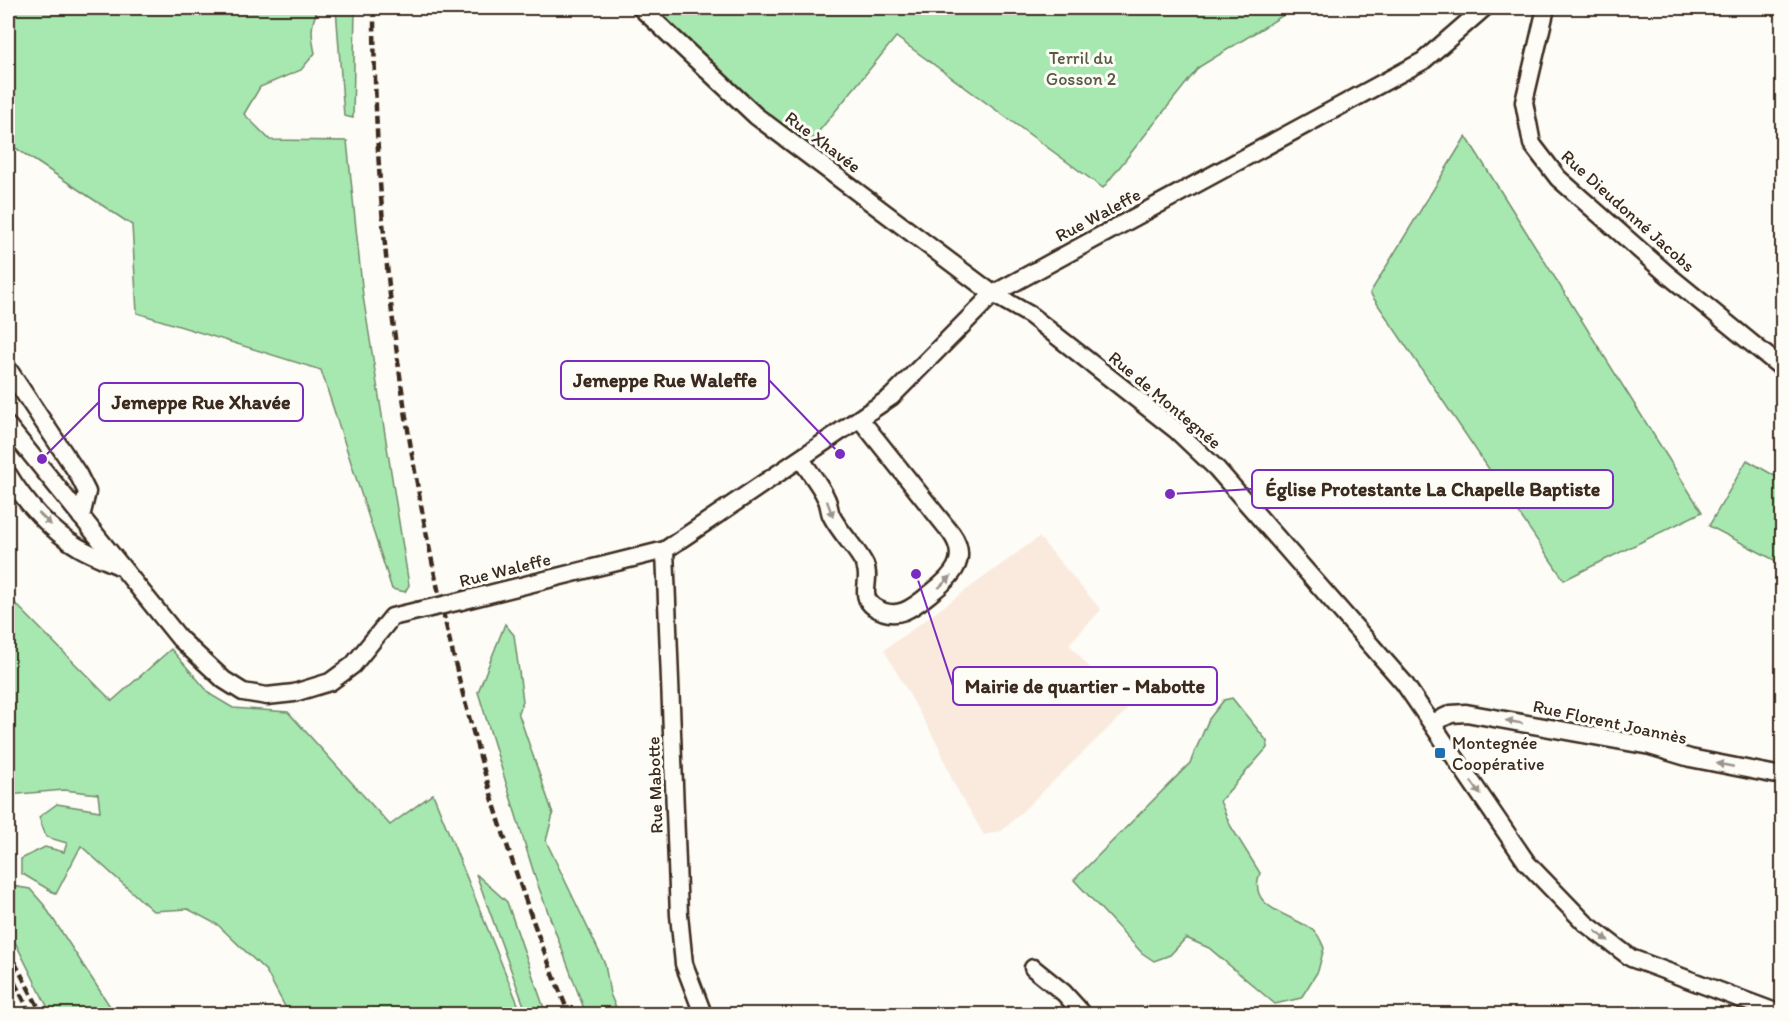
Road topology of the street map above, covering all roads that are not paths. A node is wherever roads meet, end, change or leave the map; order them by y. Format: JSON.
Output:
{"nodes":[{"id":1,"x":641,"y":8,"type":"edge"},
{"id":2,"x":1484,"y":8,"type":"edge"},
{"id":3,"x":1546,"y":8,"type":"edge"},
{"id":4,"x":993,"y":294,"type":"junction"},
{"id":5,"x":1782,"y":368,"type":"edge"},
{"id":6,"x":8,"y":369,"type":"edge"},
{"id":7,"x":860,"y":419,"type":"junction"},
{"id":8,"x":8,"y":426,"type":"edge"},
{"id":9,"x":801,"y":459,"type":"junction"},
{"id":10,"x":8,"y":474,"type":"edge"},
{"id":11,"x":81,"y":517,"type":"junction"},
{"id":12,"x":666,"y":550,"type":"junction"},
{"id":13,"x":122,"y":567,"type":"junction"},
{"id":14,"x":1431,"y":723,"type":"junction"},
{"id":15,"x":1782,"y":776,"type":"edge"},
{"id":16,"x":1033,"y":968,"type":"dead end"},
{"id":17,"x":1079,"y":1013,"type":"edge"},
{"id":18,"x":703,"y":1014,"type":"edge"},
{"id":19,"x":1781,"y":1014,"type":"edge"}],
"edges":[{"from":1,"to":4,"type":"street","name":"Rue Xhavée"},
{"from":2,"to":4,"type":"street","name":"Rue Waleffe"},
{"from":3,"to":5,"type":"street","name":"Rue Dieudonné Jacobs"},
{"from":4,"to":7,"type":"street","name":"Rue Waleffe"},
{"from":4,"to":14,"type":"street","name":"Rue de Montegnée"},
{"from":6,"to":11,"type":"street"},
{"from":7,"to":9,"type":"street","name":"Rue Waleffe"},
{"from":9,"to":7,"type":"street","one_way":true},
{"from":8,"to":11,"type":"street","name":"Rue Waleffe"},
{"from":9,"to":12,"type":"street","name":"Rue Waleffe"},
{"from":10,"to":13,"type":"street","one_way":true},
{"from":11,"to":13,"type":"street","name":"Rue Waleffe"},
{"from":12,"to":13,"type":"street","name":"Rue Waleffe","bridge":true},
{"from":12,"to":18,"type":"street","name":"Rue Mabotte"},
{"from":15,"to":14,"type":"street","name":"Rue Florent Joannès","one_way":true},
{"from":14,"to":19,"type":"street","name":"Rue de Montegnée","one_way":true},
{"from":16,"to":17,"type":"street"}]}
